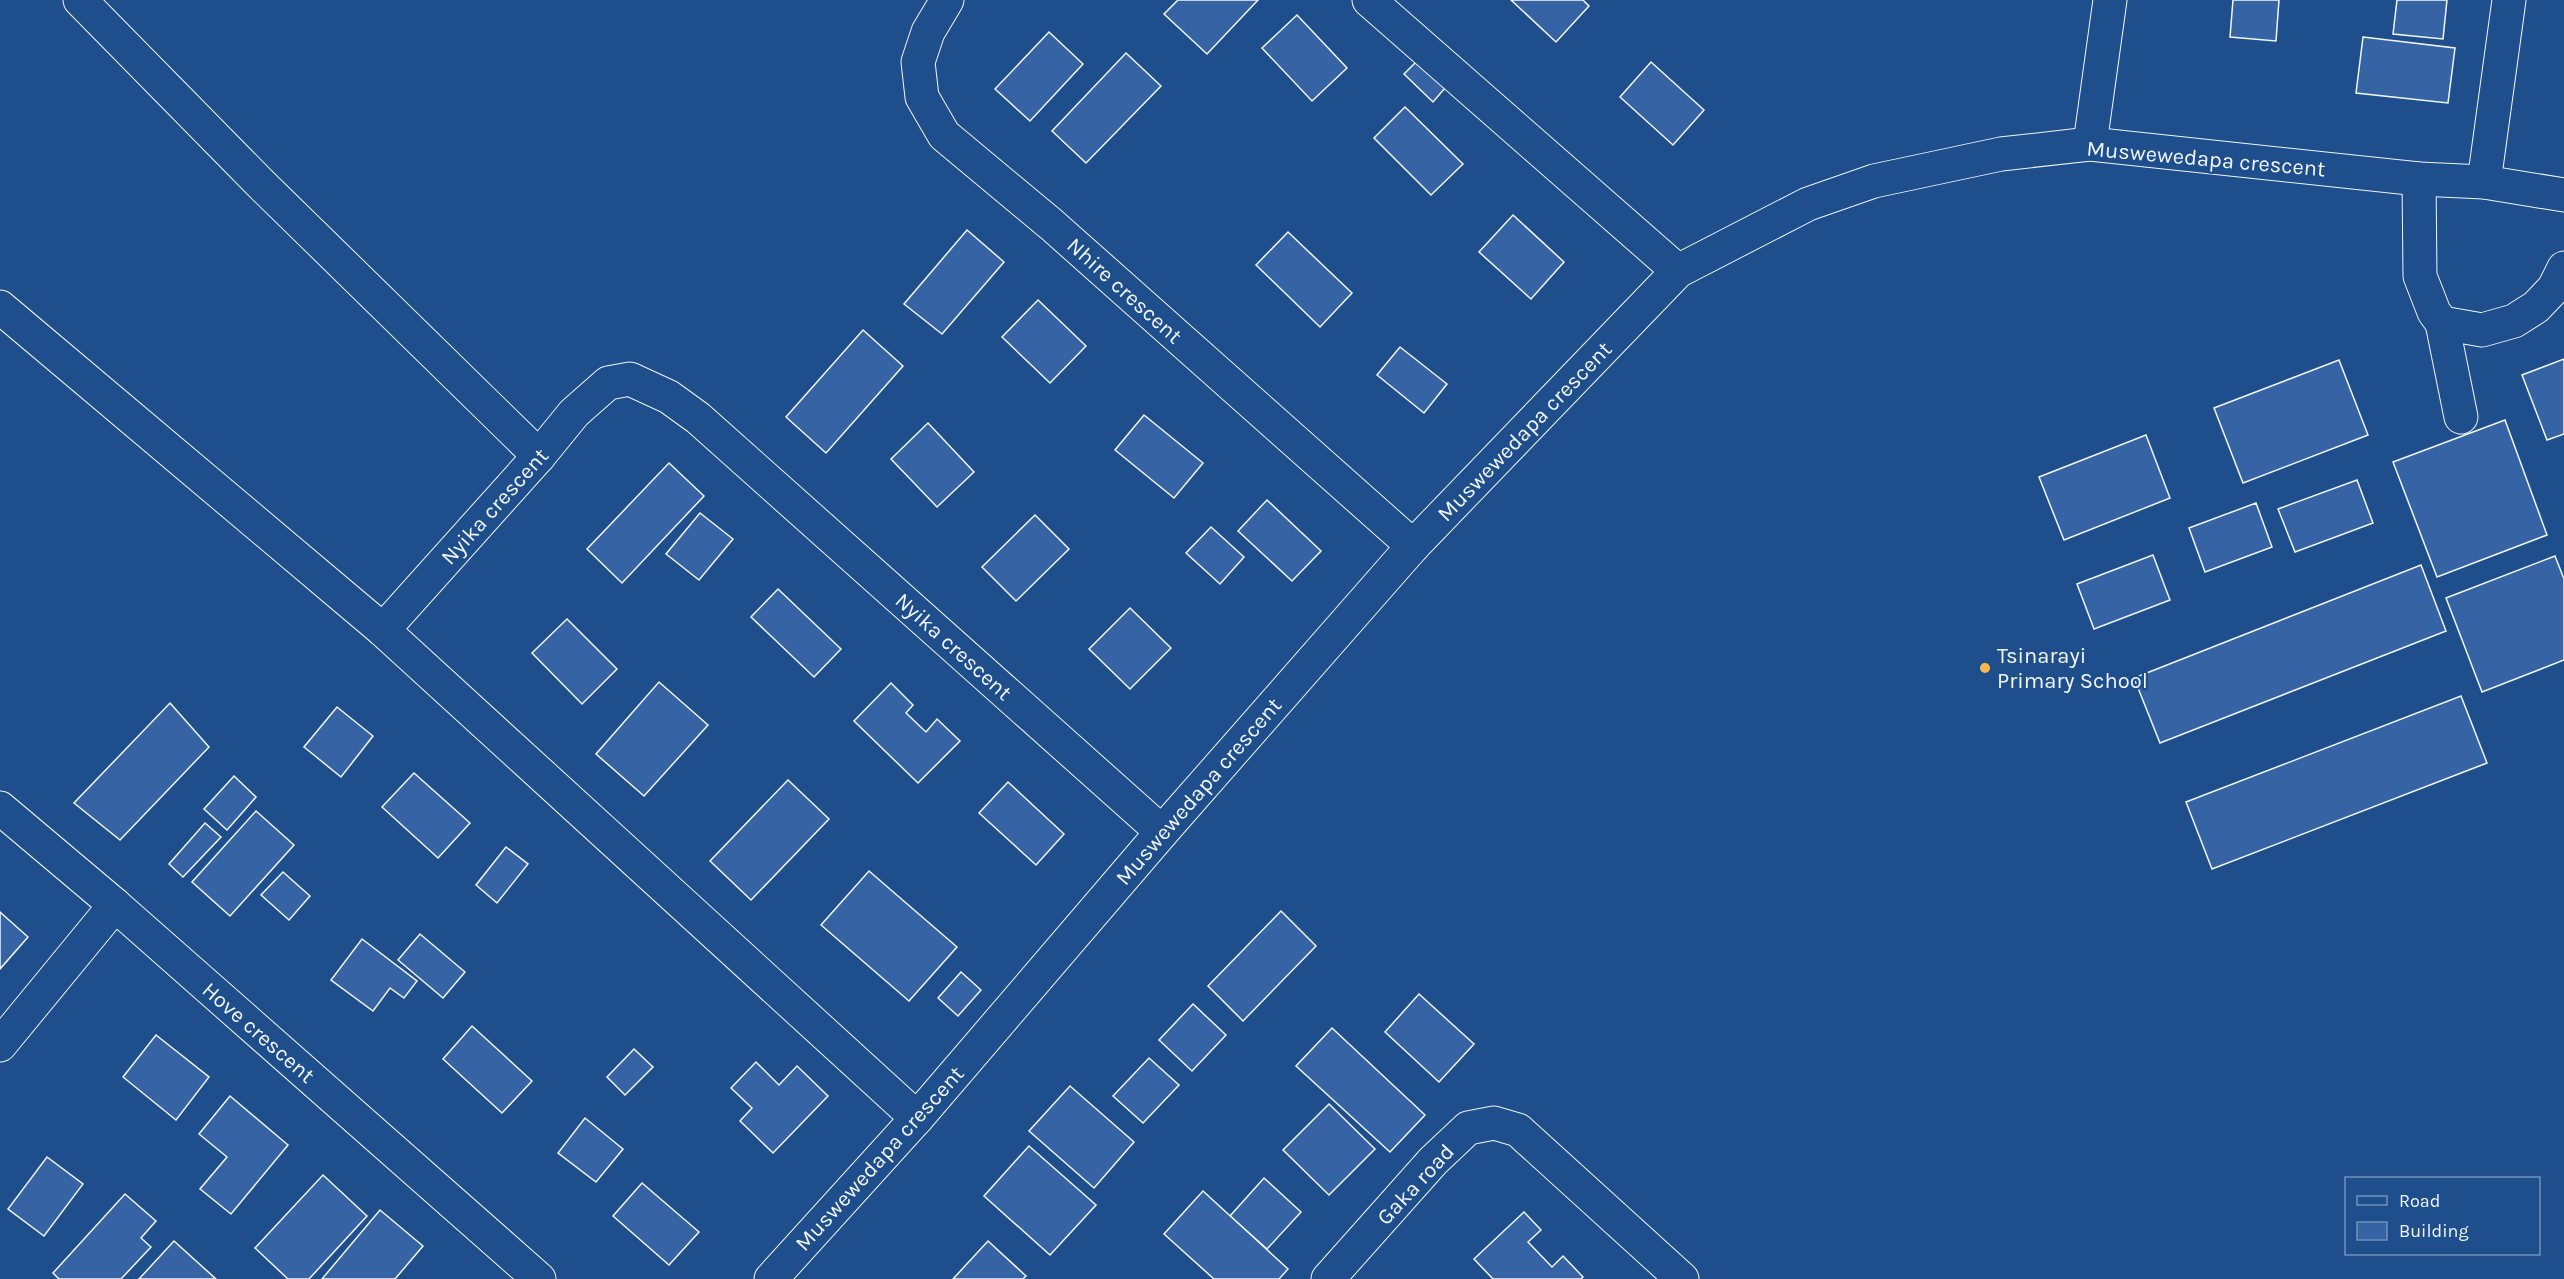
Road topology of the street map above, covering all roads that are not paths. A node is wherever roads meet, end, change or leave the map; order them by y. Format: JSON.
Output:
{"nodes":[{"id":1,"x":80,"y":0,"type":"edge"},
{"id":2,"x":947,"y":0,"type":"edge"},
{"id":3,"x":1369,"y":0,"type":"edge"},
{"id":4,"x":2109,"y":0,"type":"edge"},
{"id":5,"x":2509,"y":0,"type":"edge"},
{"id":6,"x":2090,"y":144,"type":"junction"},
{"id":7,"x":2419,"y":179,"type":"junction"},
{"id":8,"x":2484,"y":182,"type":"junction"},
{"id":9,"x":2564,"y":195,"type":"edge"},
{"id":10,"x":2564,"y":268,"type":"edge"},
{"id":11,"x":1678,"y":271,"type":"junction"},
{"id":12,"x":0,"y":307,"type":"edge"},
{"id":13,"x":2442,"y":323,"type":"junction"},
{"id":14,"x":2461,"y":417,"type":"dead end"},
{"id":15,"x":539,"y":456,"type":"junction"},
{"id":16,"x":1413,"y":546,"type":"junction"},
{"id":17,"x":382,"y":630,"type":"junction"},
{"id":18,"x":0,"y":808,"type":"edge"},
{"id":19,"x":1162,"y":832,"type":"junction"},
{"id":20,"x":115,"y":905,"type":"junction"},
{"id":21,"x":0,"y":1045,"type":"edge"},
{"id":22,"x":917,"y":1118,"type":"junction"},
{"id":23,"x":539,"y":1279,"type":"edge"},
{"id":24,"x":771,"y":1279,"type":"edge"},
{"id":25,"x":1328,"y":1279,"type":"edge"},
{"id":26,"x":1682,"y":1279,"type":"edge"}],
"edges":[{"from":1,"to":15,"type":"street"},
{"from":2,"to":16,"type":"street","name":"Nhire crescent"},
{"from":3,"to":11,"type":"street"},
{"from":4,"to":6,"type":"street"},
{"from":5,"to":8,"type":"street"},
{"from":6,"to":7,"type":"street","name":"Muswewedapa crescent"},
{"from":6,"to":11,"type":"street","name":"Muswewedapa crescent"},
{"from":7,"to":8,"type":"street","name":"Muswewedapa crescent"},
{"from":7,"to":13,"type":"street"},
{"from":8,"to":9,"type":"street","name":"Muswewedapa crescent"},
{"from":10,"to":13,"type":"street"},
{"from":11,"to":16,"type":"street","name":"Muswewedapa crescent"},
{"from":12,"to":17,"type":"street"},
{"from":13,"to":14,"type":"street"},
{"from":15,"to":17,"type":"street","name":"Nyika crescent"},
{"from":15,"to":19,"type":"street","name":"Nyika crescent"},
{"from":16,"to":19,"type":"street","name":"Muswewedapa crescent"},
{"from":17,"to":22,"type":"street"},
{"from":18,"to":20,"type":"street","name":"Hove crescent"},
{"from":19,"to":22,"type":"street","name":"Muswewedapa crescent"},
{"from":20,"to":21,"type":"street"},
{"from":20,"to":23,"type":"street","name":"Hove crescent"},
{"from":22,"to":24,"type":"street","name":"Muswewedapa crescent"},
{"from":25,"to":26,"type":"street","name":"Gaka road"}]}
